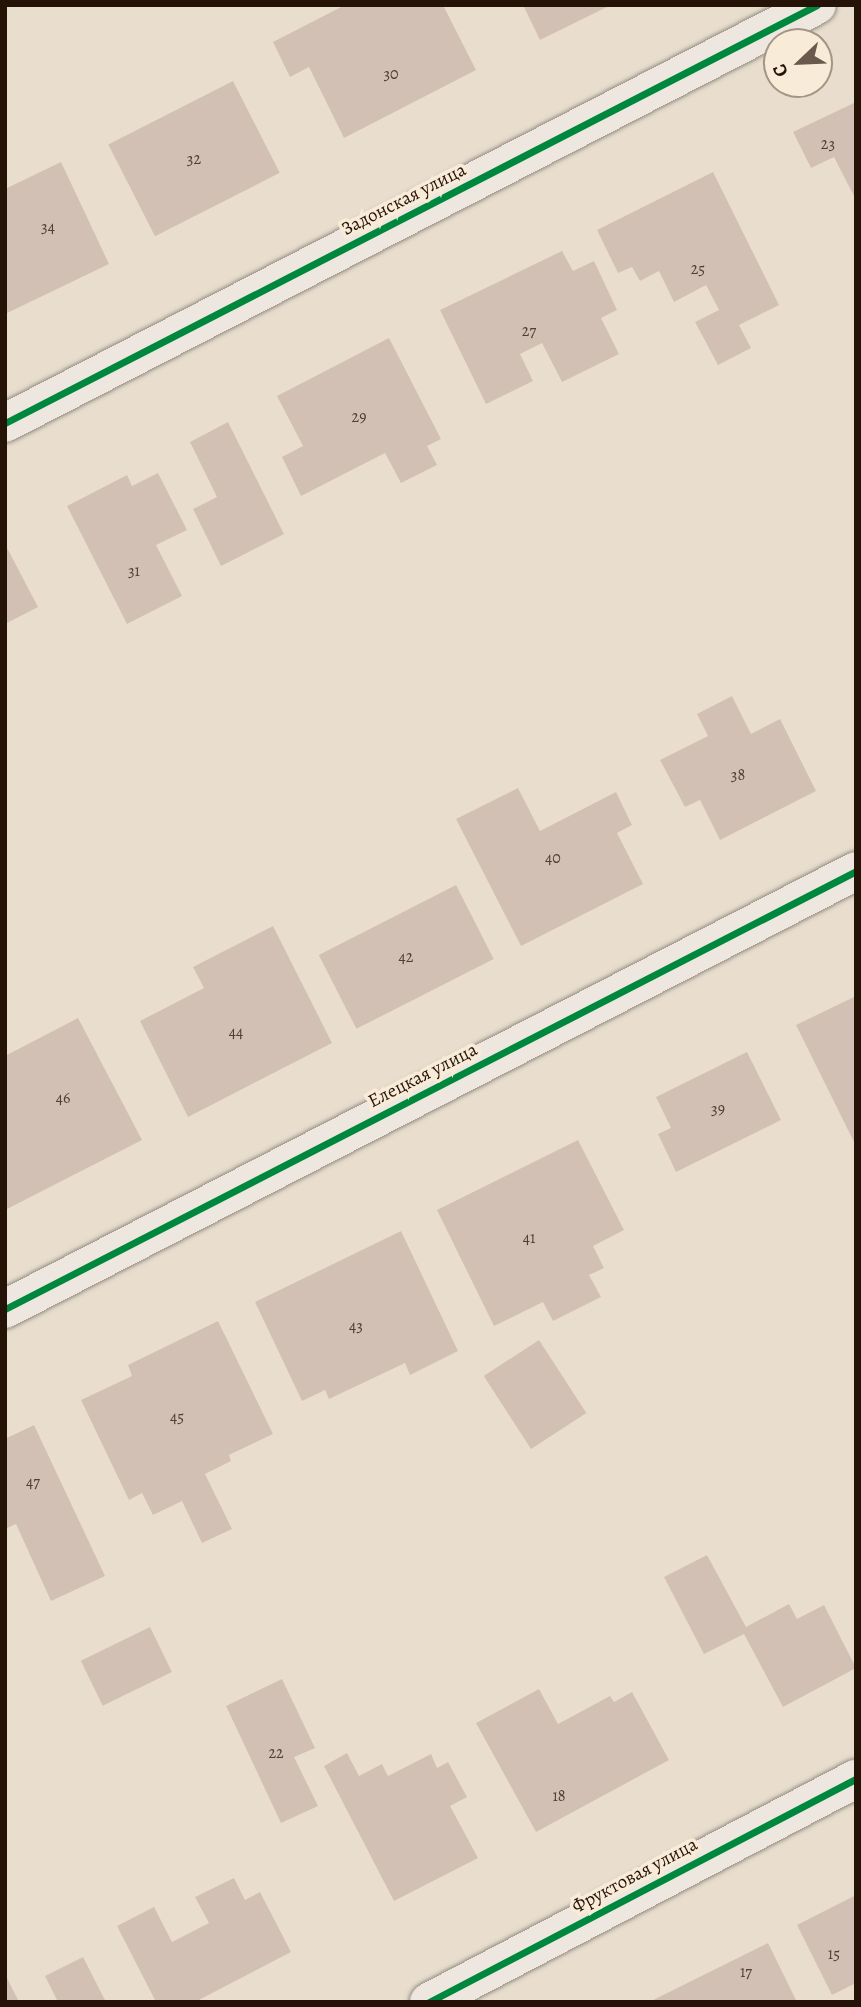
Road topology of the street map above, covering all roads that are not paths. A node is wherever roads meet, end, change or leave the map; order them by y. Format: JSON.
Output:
{"nodes":[{"id":1,"x":817,"y":5,"type":"edge"},
{"id":2,"x":5,"y":423,"type":"edge"},
{"id":3,"x":856,"y":871,"type":"edge"},
{"id":4,"x":5,"y":1309,"type":"edge"},
{"id":5,"x":856,"y":1779,"type":"edge"},
{"id":6,"x":429,"y":2002,"type":"edge"}],
"edges":[{"from":1,"to":2,"type":"street","name":"Задонская улица"},
{"from":3,"to":4,"type":"street","name":"Елецкая улица"},
{"from":5,"to":6,"type":"street","name":"Фруктовая улица"}]}
